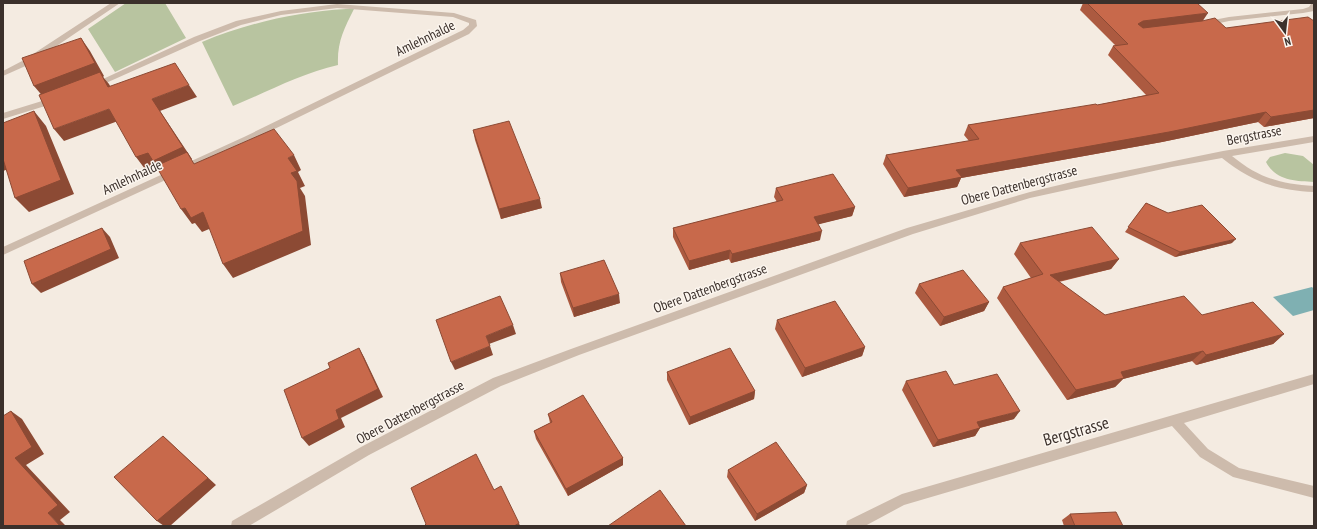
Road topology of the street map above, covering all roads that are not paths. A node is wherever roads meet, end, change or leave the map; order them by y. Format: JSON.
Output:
{"nodes":[{"id":1,"x":116,"y":3,"type":"edge"},
{"id":2,"x":1314,"y":6,"type":"edge"},
{"id":3,"x":1196,"y":27,"type":"edge"},
{"id":4,"x":3,"y":74,"type":"edge"},
{"id":5,"x":85,"y":89,"type":"edge"},
{"id":6,"x":64,"y":96,"type":"edge"},
{"id":7,"x":3,"y":116,"type":"edge"},
{"id":8,"x":1314,"y":138,"type":"edge"},
{"id":9,"x":1223,"y":154,"type":"junction"},
{"id":10,"x":1314,"y":189,"type":"edge"},
{"id":11,"x":3,"y":251,"type":"edge"},
{"id":12,"x":1314,"y":379,"type":"edge"},
{"id":13,"x":1174,"y":420,"type":"junction"},
{"id":14,"x":1314,"y":492,"type":"edge"},
{"id":15,"x":237,"y":526,"type":"edge"},
{"id":16,"x":852,"y":526,"type":"edge"}],
"edges":[{"from":1,"to":4,"type":"street"},
{"from":2,"to":3,"type":"street"},
{"from":5,"to":11,"type":"street","name":"Amlehnhalde"},
{"from":6,"to":7,"type":"street"},
{"from":8,"to":9,"type":"street","name":"Bergstrasse"},
{"from":9,"to":10,"type":"street","name":"Bergstrasse"},
{"from":9,"to":15,"type":"street","name":"Obere Dattenbergstrasse"},
{"from":12,"to":13,"type":"street","name":"Bergstrasse"},
{"from":13,"to":14,"type":"street"},
{"from":13,"to":16,"type":"street","name":"Bergstrasse"}]}
